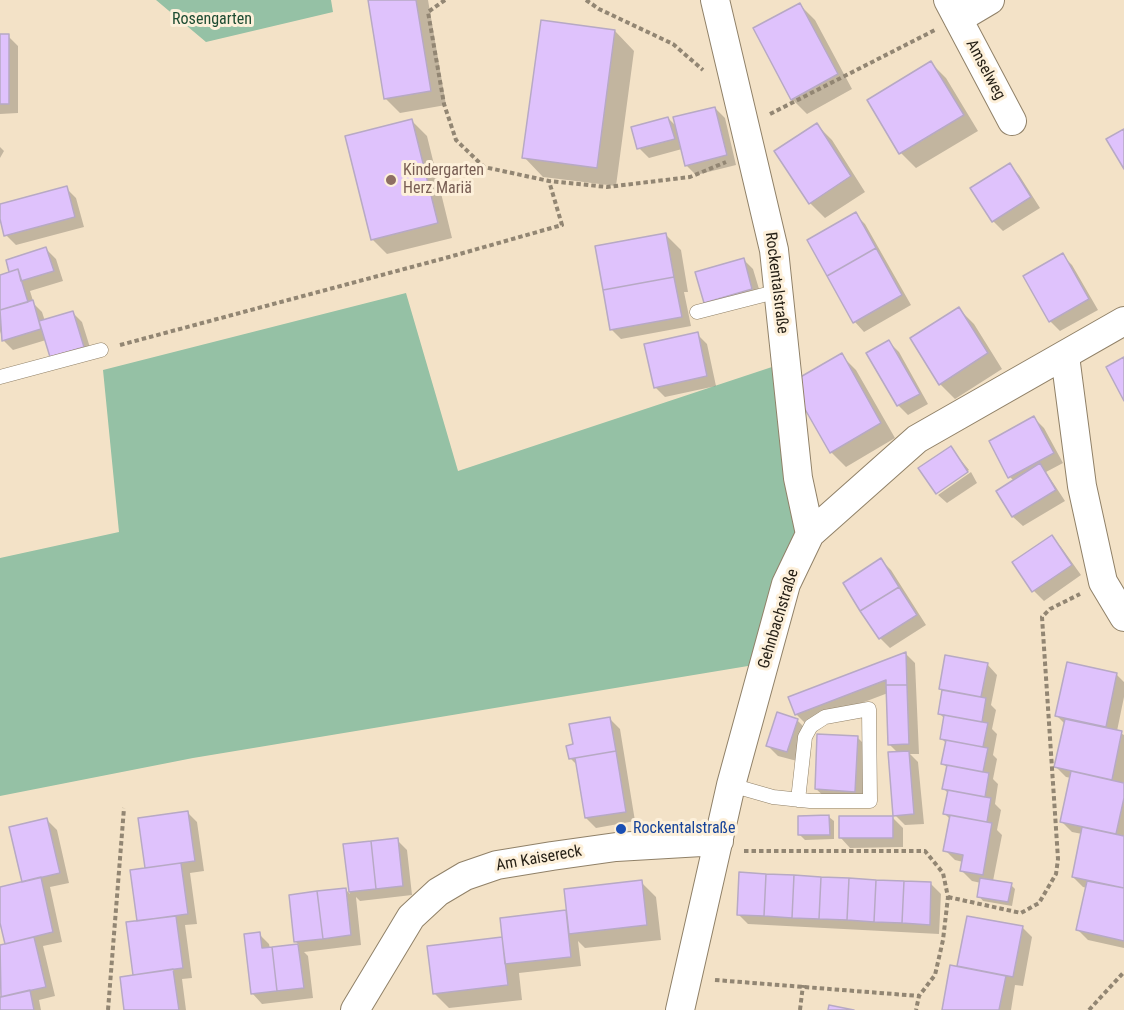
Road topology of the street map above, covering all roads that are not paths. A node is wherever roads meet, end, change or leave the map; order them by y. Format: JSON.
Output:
{"nodes":[{"id":1,"x":715,"y":0,"type":"edge"},
{"id":2,"x":990,"y":0,"type":"edge"},
{"id":3,"x":953,"y":9,"type":"edge"},
{"id":4,"x":1012,"y":121,"type":"dead end"},
{"id":5,"x":779,"y":291,"type":"junction"},
{"id":6,"x":697,"y":312,"type":"dead end"},
{"id":7,"x":1124,"y":321,"type":"edge"},
{"id":8,"x":101,"y":350,"type":"road end"},
{"id":9,"x":1065,"y":356,"type":"junction"},
{"id":10,"x":0,"y":377,"type":"edge"},
{"id":11,"x":810,"y":534,"type":"junction"},
{"id":12,"x":1124,"y":617,"type":"edge"},
{"id":13,"x":731,"y":785,"type":"junction"},
{"id":14,"x":798,"y":800,"type":"junction"},
{"id":15,"x":718,"y":846,"type":"junction"},
{"id":16,"x":355,"y":1010,"type":"edge"},
{"id":17,"x":680,"y":1010,"type":"edge"}],
"edges":[{"from":1,"to":5,"type":"street","name":"Rockentalstraße"},
{"from":2,"to":3,"type":"street"},
{"from":3,"to":4,"type":"street","name":"Amselweg"},
{"from":5,"to":6,"type":"lane"},
{"from":5,"to":11,"type":"street","name":"Rockentalstraße"},
{"from":7,"to":9,"type":"street","name":"Gehnbachstraße"},
{"from":8,"to":10,"type":"lane"},
{"from":9,"to":11,"type":"street","name":"Gehnbachstraße"},
{"from":9,"to":12,"type":"street"},
{"from":11,"to":13,"type":"street","name":"Gehnbachstraße"},
{"from":13,"to":14,"type":"lane"},
{"from":13,"to":15,"type":"street","name":"Gehnbachstraße"},
{"from":14,"to":14,"type":"lane"},
{"from":15,"to":16,"type":"street","name":"Am Kaisereck"},
{"from":15,"to":17,"type":"street","name":"Gehnbachstraße"}]}
